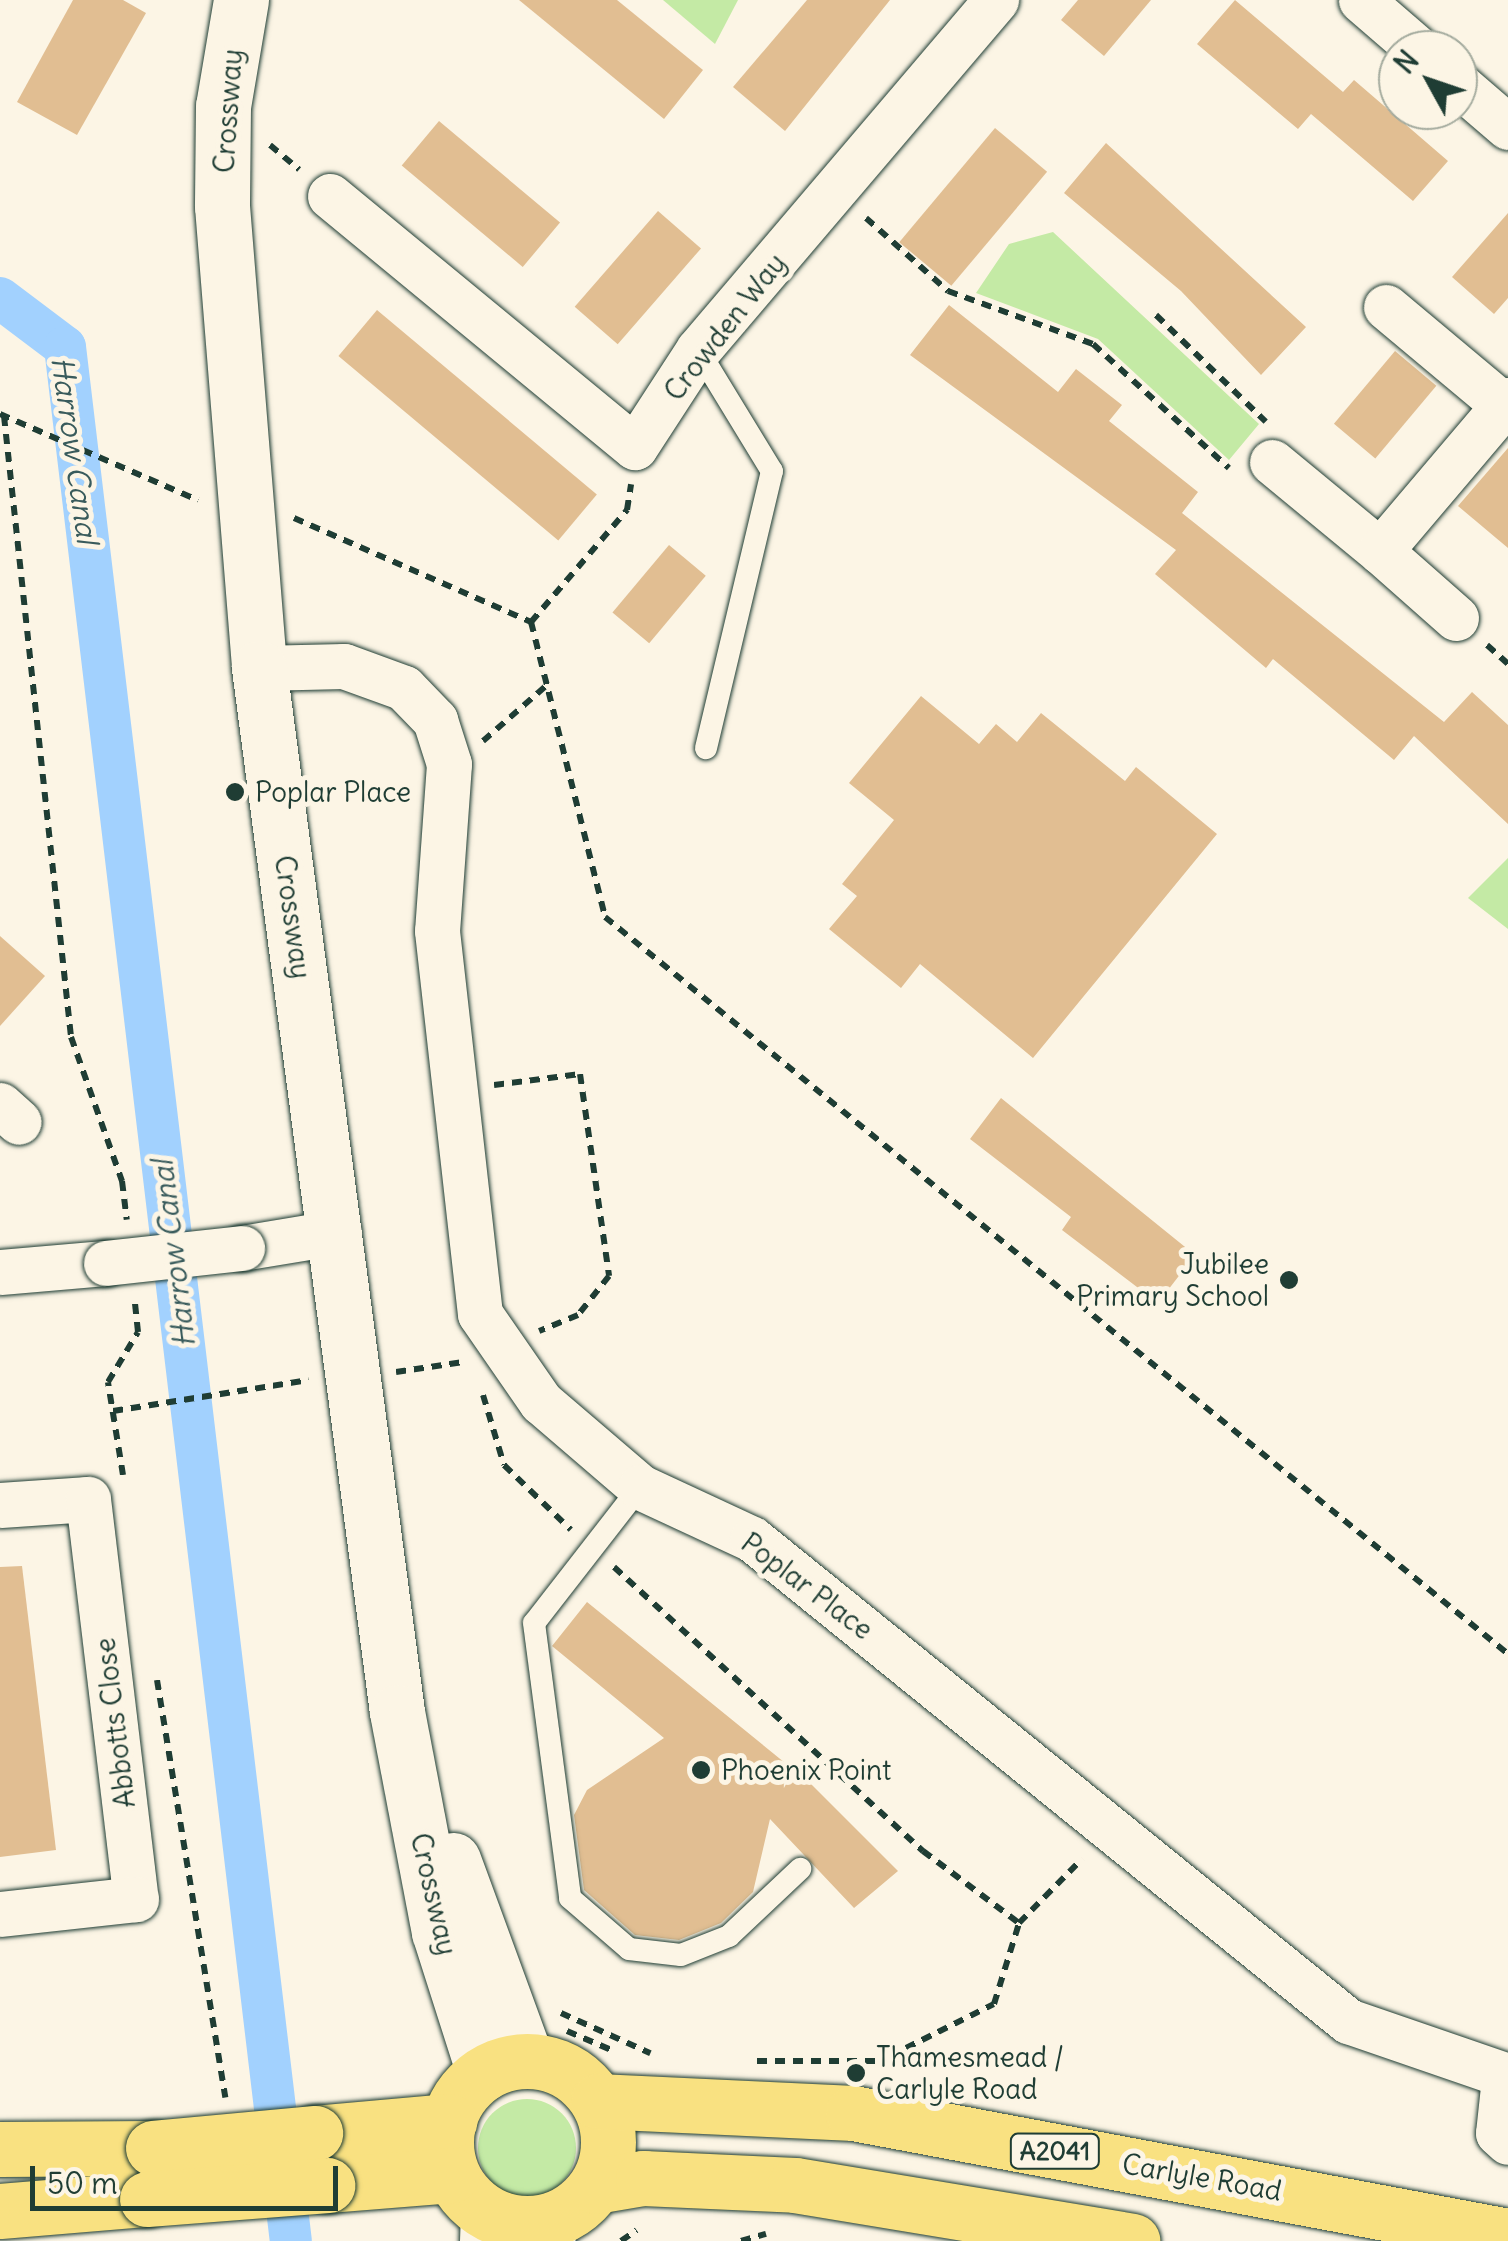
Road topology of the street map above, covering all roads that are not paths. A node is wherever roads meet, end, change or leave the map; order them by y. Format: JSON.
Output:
{"nodes":[{"id":1,"x":241,"y":0,"type":"edge"},
{"id":2,"x":996,"y":0,"type":"edge"},
{"id":3,"x":1361,"y":0,"type":"edge"},
{"id":4,"x":1395,"y":30,"type":"edge"},
{"id":5,"x":1478,"y":101,"type":"edge"},
{"id":6,"x":1508,"y":127,"type":"edge"},
{"id":7,"x":330,"y":196,"type":"road end"},
{"id":8,"x":1386,"y":307,"type":"dead end"},
{"id":9,"x":698,"y":350,"type":"junction"},
{"id":10,"x":1506,"y":402,"type":"edge"},
{"id":11,"x":1261,"y":454,"type":"road end"},
{"id":12,"x":1380,"y":551,"type":"junction"},
{"id":13,"x":1456,"y":618,"type":"dead end"},
{"id":14,"x":259,"y":668,"type":"junction"},
{"id":15,"x":706,"y":748,"type":"dead end"},
{"id":16,"x":338,"y":1232,"type":"junction"},
{"id":17,"x":0,"y":1272,"type":"edge"},
{"id":18,"x":640,"y":1486,"type":"junction"},
{"id":19,"x":0,"y":1505,"type":"edge"},
{"id":20,"x":396,"y":1712,"type":"junction"},
{"id":21,"x":800,"y":1869,"type":"dead end"},
{"id":22,"x":0,"y":1914,"type":"edge"},
{"id":23,"x":505,"y":2066,"type":"junction"},
{"id":24,"x":1506,"y":2077,"type":"edge"},
{"id":25,"x":598,"y":2101,"type":"junction"},
{"id":26,"x":449,"y":2120,"type":"junction"},
{"id":27,"x":1508,"y":2142,"type":"edge"},
{"id":28,"x":0,"y":2148,"type":"edge"},
{"id":29,"x":150,"y":2173,"type":"junction"},
{"id":30,"x":596,"y":2186,"type":"junction"},
{"id":31,"x":0,"y":2210,"type":"edge"},
{"id":32,"x":476,"y":2210,"type":"edge"},
{"id":33,"x":549,"y":2231,"type":"edge"},
{"id":34,"x":1508,"y":2236,"type":"edge"},
{"id":35,"x":1132,"y":2241,"type":"edge"}],
"edges":[{"from":1,"to":14,"type":"street","name":"Crossway"},
{"from":2,"to":9,"type":"street","name":"Crowden Way"},
{"from":3,"to":4,"type":"street"},
{"from":5,"to":6,"type":"street"},
{"from":7,"to":9,"type":"street","name":"Crowden Way"},
{"from":8,"to":10,"type":"street"},
{"from":9,"to":15,"type":"lane"},
{"from":10,"to":12,"type":"street"},
{"from":11,"to":12,"type":"street"},
{"from":12,"to":13,"type":"street"},
{"from":14,"to":16,"type":"street","name":"Crossway"},
{"from":14,"to":18,"type":"street","name":"Poplar Place"},
{"from":16,"to":17,"type":"street","bridge":true},
{"from":16,"to":20,"type":"street","name":"Crossway"},
{"from":18,"to":21,"type":"lane"},
{"from":18,"to":24,"type":"street","name":"Poplar Place"},
{"from":19,"to":22,"type":"street","name":"Abbotts Close"},
{"from":20,"to":23,"type":"street","name":"Crossway"},
{"from":20,"to":23,"type":"street","name":"Crossway"},
{"from":23,"to":25,"type":"main road"},
{"from":23,"to":26,"type":"main road"},
{"from":24,"to":27,"type":"street"},
{"from":25,"to":30,"type":"main road"},
{"from":25,"to":34,"type":"main road","name":"Carlyle Road","number":"A2041"},
{"from":26,"to":29,"type":"main road","bridge":true},
{"from":26,"to":32,"type":"main road"},
{"from":28,"to":29,"type":"main road"},
{"from":29,"to":31,"type":"main road"},
{"from":29,"to":32,"type":"main road","bridge":true},
{"from":30,"to":33,"type":"main road"},
{"from":30,"to":35,"type":"main road"},
{"from":32,"to":33,"type":"main road"}]}
